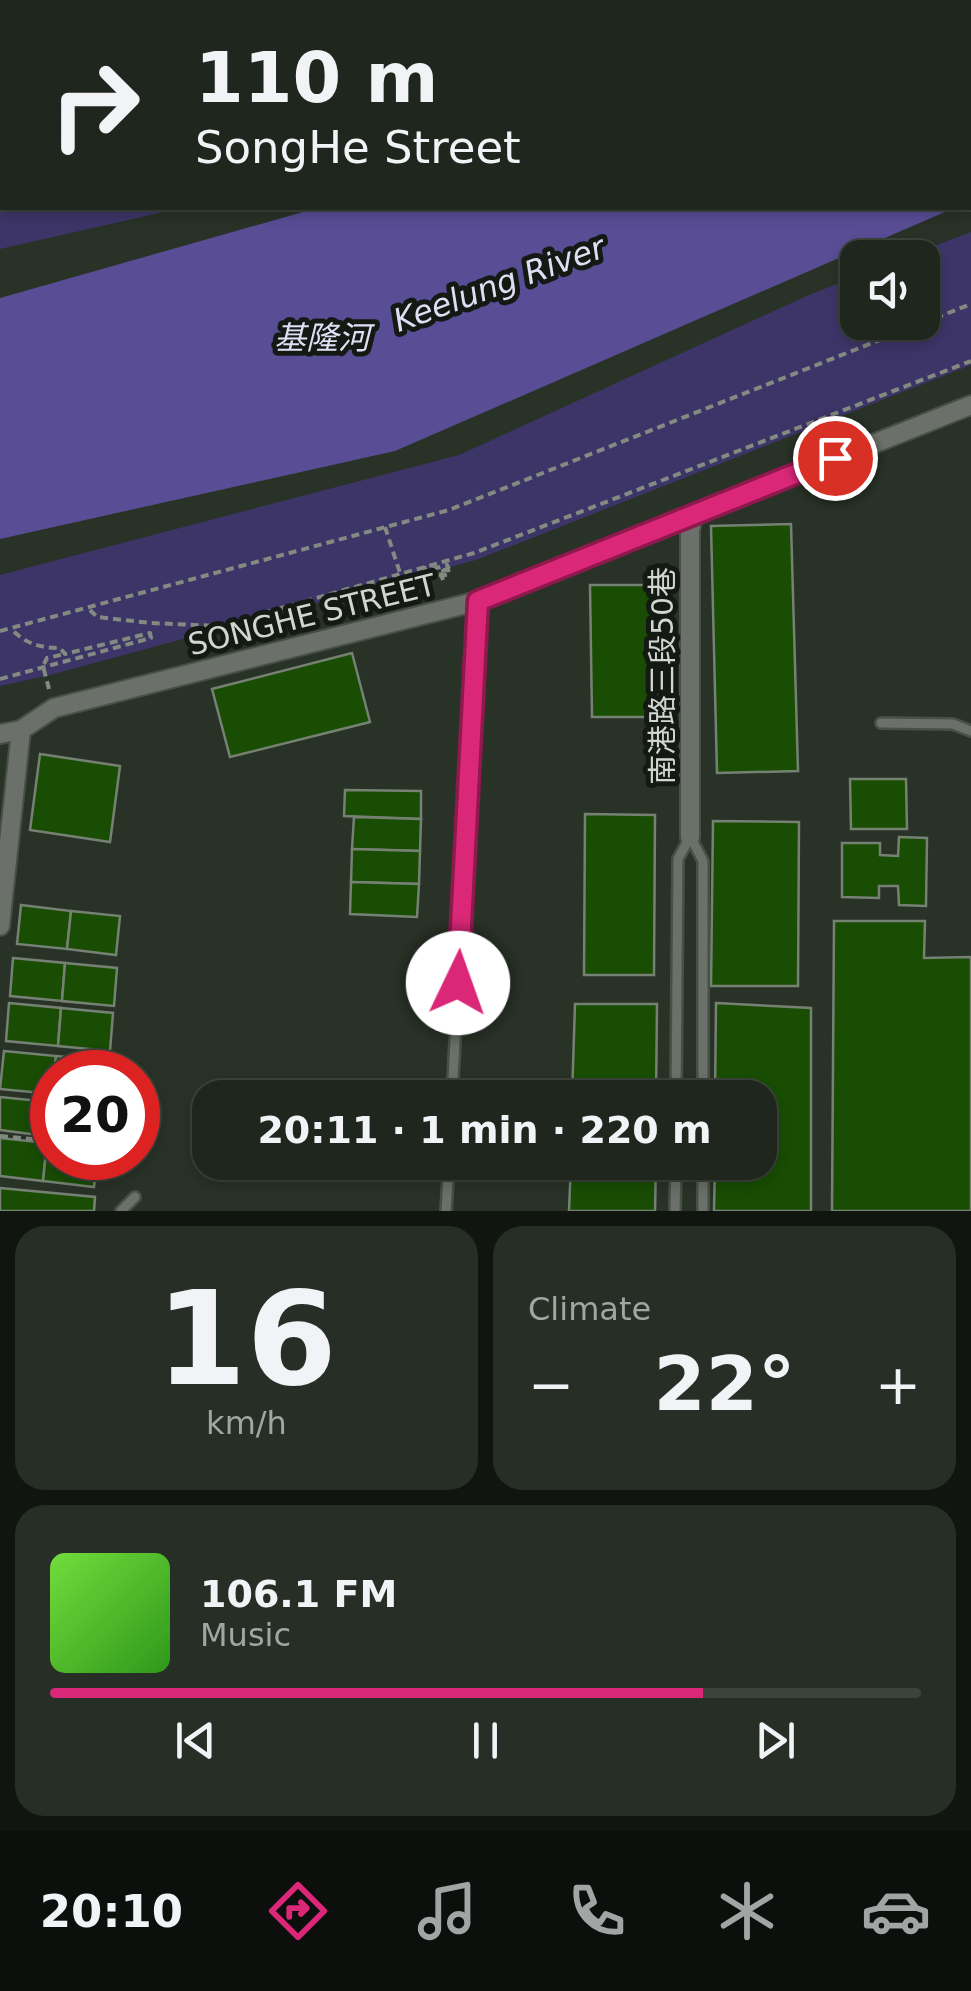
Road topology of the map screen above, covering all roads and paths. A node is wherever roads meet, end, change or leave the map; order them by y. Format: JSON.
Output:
{"nodes":[{"id":1,"x":971,"y":304,"type":"edge"},
{"id":2,"x":971,"y":361,"type":"edge"},
{"id":3,"x":971,"y":404,"type":"edge"},
{"id":4,"x":693,"y":515,"type":"junction"},
{"id":5,"x":385,"y":528,"type":"junction"},
{"id":6,"x":425,"y":569,"type":"junction"},
{"id":7,"x":400,"y":573,"type":"junction"},
{"id":8,"x":442,"y":578,"type":"dead end"},
{"id":9,"x":478,"y":601,"type":"junction"},
{"id":10,"x":88,"y":608,"type":"junction"},
{"id":11,"x":10,"y":629,"type":"junction"},
{"id":12,"x":0,"y":632,"type":"edge"},
{"id":13,"x":65,"y":654,"type":"junction"},
{"id":14,"x":43,"y":666,"type":"junction"},
{"id":15,"x":0,"y":679,"type":"edge"},
{"id":16,"x":880,"y":723,"type":"dead end"},
{"id":17,"x":21,"y":730,"type":"junction"},
{"id":18,"x":971,"y":731,"type":"edge"},
{"id":19,"x":0,"y":734,"type":"edge"},
{"id":20,"x":690,"y":837,"type":"junction"},
{"id":21,"x":0,"y":926,"type":"edge"},
{"id":22,"x":453,"y":1080,"type":"edge"},
{"id":23,"x":676,"y":1080,"type":"edge"},
{"id":24,"x":703,"y":1080,"type":"edge"},
{"id":25,"x":0,"y":1136,"type":"edge"},
{"id":26,"x":30,"y":1139,"type":"edge"},
{"id":27,"x":448,"y":1180,"type":"edge"},
{"id":28,"x":676,"y":1180,"type":"edge"},
{"id":29,"x":703,"y":1180,"type":"edge"},
{"id":30,"x":134,"y":1197,"type":"dead end"},
{"id":31,"x":121,"y":1211,"type":"edge"},
{"id":32,"x":446,"y":1211,"type":"edge"},
{"id":33,"x":675,"y":1211,"type":"edge"},
{"id":34,"x":703,"y":1211,"type":"edge"}],
"edges":[{"from":1,"to":5,"type":"path"},
{"from":2,"to":6,"type":"path"},
{"from":3,"to":4,"type":"street","name":"SONGHE STREET"},
{"from":4,"to":9,"type":"street","name":"SONGHE STREET"},
{"from":4,"to":20,"type":"street","name":"南港路三段50巷"},
{"from":5,"to":7,"type":"path"},
{"from":5,"to":10,"type":"path"},
{"from":6,"to":7,"type":"path"},
{"from":6,"to":8,"type":"path","bridge":true},
{"from":7,"to":10,"type":"path"},
{"from":9,"to":17,"type":"street","name":"SONGHE STREET"},
{"from":9,"to":22,"type":"lane"},
{"from":10,"to":11,"type":"path"},
{"from":11,"to":12,"type":"path"},
{"from":11,"to":13,"type":"path"},
{"from":13,"to":14,"type":"path"},
{"from":13,"to":14,"type":"path"},
{"from":14,"to":15,"type":"path"},
{"from":16,"to":18,"type":"lane"},
{"from":17,"to":19,"type":"street","name":"SONGHE STREET"},
{"from":17,"to":21,"type":"street"},
{"from":20,"to":23,"type":"lane","name":"南港路三段50巷"},
{"from":20,"to":24,"type":"lane","name":"南港路三段50巷"},
{"from":25,"to":26,"type":"path"},
{"from":27,"to":32,"type":"lane"},
{"from":28,"to":33,"type":"lane"},
{"from":29,"to":34,"type":"lane"},
{"from":30,"to":31,"type":"lane"}]}
